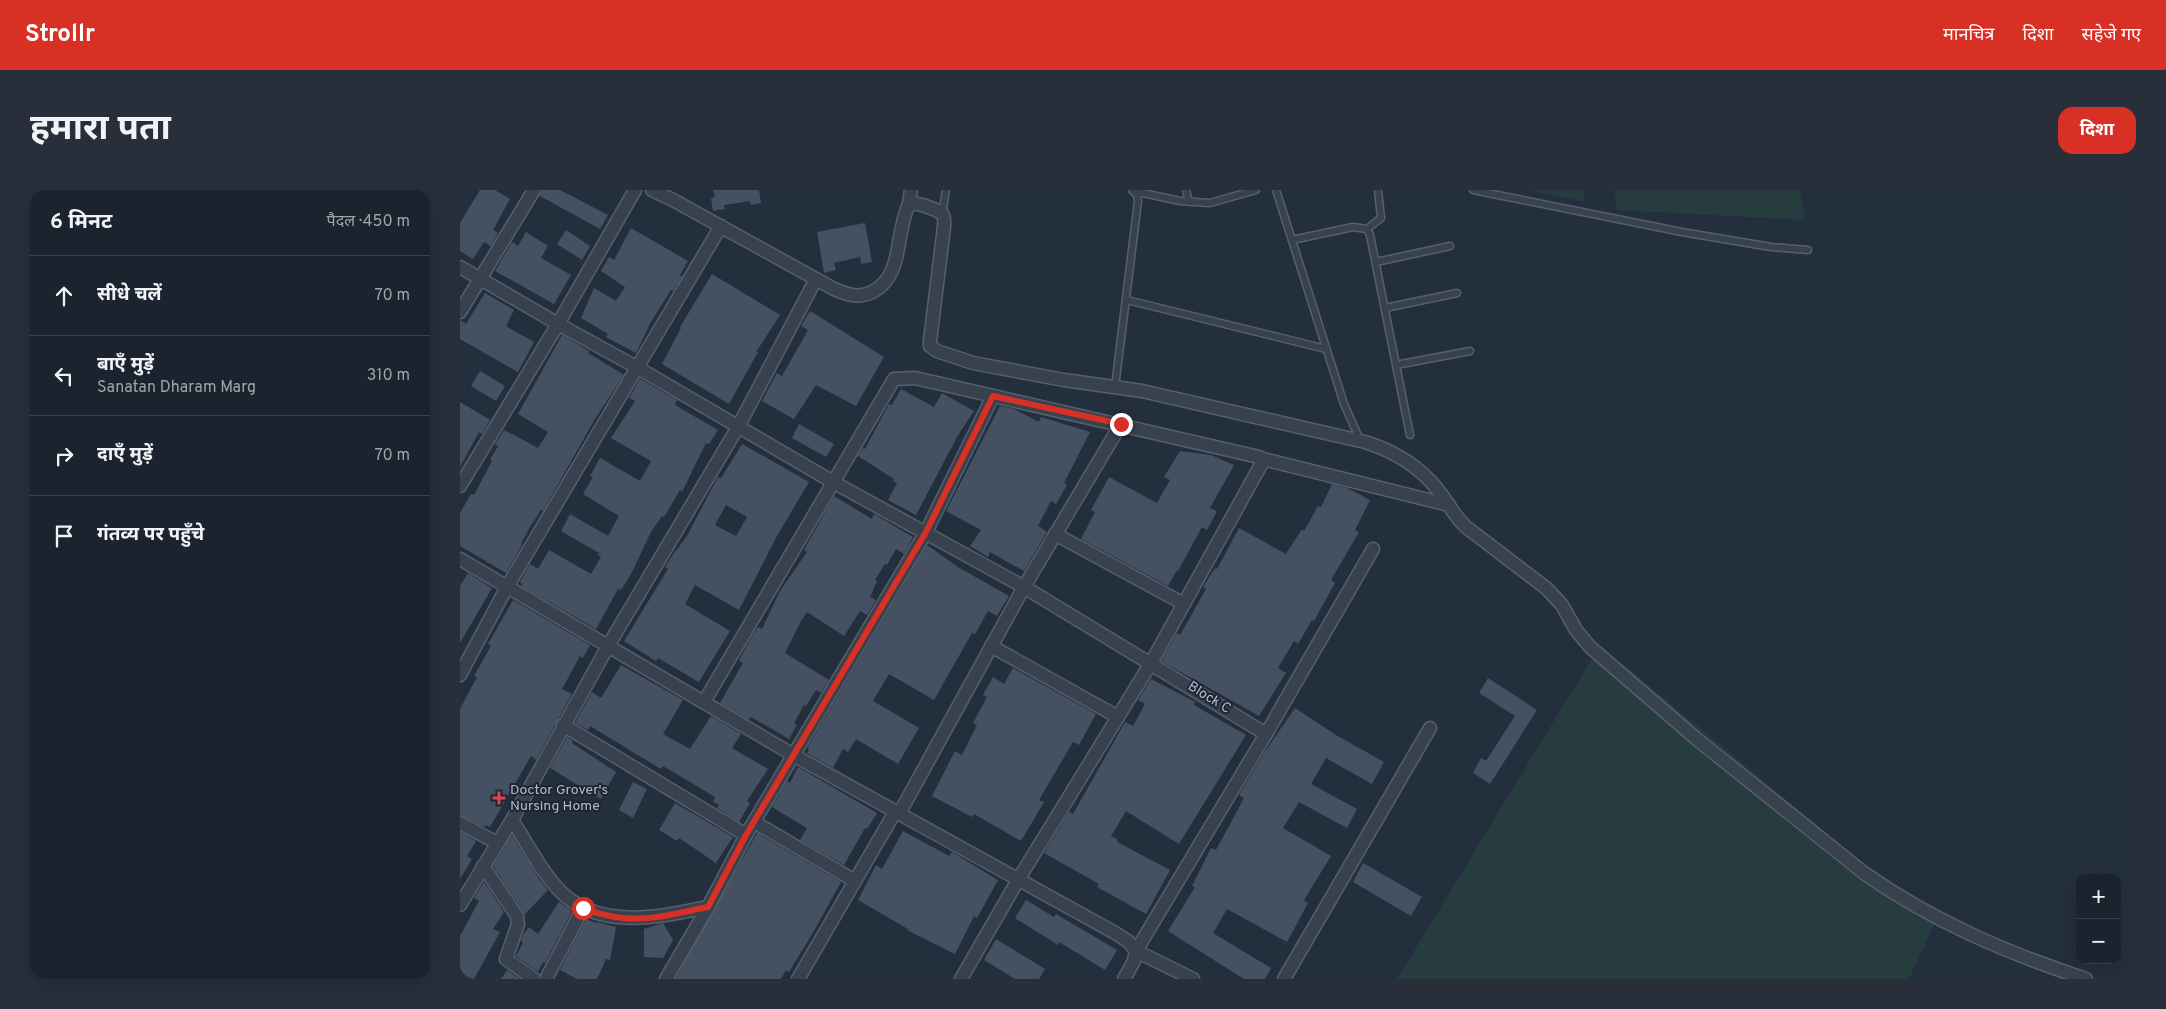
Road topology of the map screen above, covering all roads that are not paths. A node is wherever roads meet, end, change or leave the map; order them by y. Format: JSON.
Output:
{"nodes":[{"id":1,"x":534,"y":190,"type":"edge"},
{"id":2,"x":635,"y":190,"type":"edge"},
{"id":3,"x":652,"y":190,"type":"edge"},
{"id":4,"x":911,"y":190,"type":"edge"},
{"id":5,"x":946,"y":190,"type":"edge"},
{"id":6,"x":1186,"y":190,"type":"edge"},
{"id":7,"x":1256,"y":190,"type":"edge"},
{"id":8,"x":1276,"y":190,"type":"edge"},
{"id":9,"x":1378,"y":190,"type":"edge"},
{"id":10,"x":1473,"y":190,"type":"edge"},
{"id":11,"x":1133,"y":191,"type":"edge"},
{"id":12,"x":1190,"y":202,"type":"junction"},
{"id":13,"x":909,"y":204,"type":"junction"},
{"id":14,"x":942,"y":215,"type":"junction"},
{"id":15,"x":721,"y":226,"type":"junction"},
{"id":16,"x":1367,"y":229,"type":"junction"},
{"id":17,"x":1292,"y":240,"type":"junction"},
{"id":18,"x":1450,"y":246,"type":"dead end"},
{"id":19,"x":1808,"y":250,"type":"dead end"},
{"id":20,"x":1376,"y":262,"type":"junction"},
{"id":21,"x":460,"y":267,"type":"edge"},
{"id":22,"x":480,"y":277,"type":"junction"},
{"id":23,"x":816,"y":279,"type":"junction"},
{"id":24,"x":1457,"y":293,"type":"dead end"},
{"id":25,"x":1127,"y":300,"type":"junction"},
{"id":26,"x":1385,"y":308,"type":"junction"},
{"id":27,"x":460,"y":312,"type":"edge"},
{"id":28,"x":558,"y":324,"type":"junction"},
{"id":29,"x":1326,"y":349,"type":"junction"},
{"id":30,"x":1470,"y":351,"type":"dead end"},
{"id":31,"x":1396,"y":365,"type":"junction"},
{"id":32,"x":638,"y":368,"type":"junction"},
{"id":33,"x":1115,"y":387,"type":"junction"},
{"id":34,"x":993,"y":396,"type":"junction"},
{"id":35,"x":1121,"y":424,"type":"junction"},
{"id":36,"x":738,"y":427,"type":"junction"},
{"id":37,"x":1410,"y":435,"type":"dead end"},
{"id":38,"x":1360,"y":441,"type":"junction"},
{"id":39,"x":1262,"y":459,"type":"junction"},
{"id":40,"x":833,"y":482,"type":"junction"},
{"id":41,"x":460,"y":486,"type":"edge"},
{"id":42,"x":1449,"y":505,"type":"junction"},
{"id":43,"x":926,"y":532,"type":"junction"},
{"id":44,"x":1055,"y":534,"type":"junction"},
{"id":45,"x":1373,"y":549,"type":"dead end"},
{"id":46,"x":460,"y":559,"type":"edge"},
{"id":47,"x":507,"y":586,"type":"junction"},
{"id":48,"x":1024,"y":586,"type":"junction"},
{"id":49,"x":1184,"y":604,"type":"junction"},
{"id":50,"x":608,"y":646,"type":"junction"},
{"id":51,"x":991,"y":646,"type":"junction"},
{"id":52,"x":1151,"y":663,"type":"junction"},
{"id":53,"x":460,"y":674,"type":"edge"},
{"id":54,"x":704,"y":702,"type":"junction"},
{"id":55,"x":1118,"y":717,"type":"junction"},
{"id":56,"x":562,"y":725,"type":"junction"},
{"id":57,"x":1430,"y":728,"type":"dead end"},
{"id":58,"x":1266,"y":734,"type":"junction"},
{"id":59,"x":795,"y":756,"type":"junction"},
{"id":60,"x":897,"y":813,"type":"junction"},
{"id":61,"x":512,"y":820,"type":"junction"},
{"id":62,"x":754,"y":822,"type":"junction"},
{"id":63,"x":460,"y":823,"type":"edge"},
{"id":64,"x":746,"y":835,"type":"junction"},
{"id":65,"x":498,"y":844,"type":"junction"},
{"id":66,"x":483,"y":866,"type":"junction"},
{"id":67,"x":1018,"y":880,"type":"junction"},
{"id":68,"x":855,"y":881,"type":"junction"},
{"id":69,"x":460,"y":906,"type":"edge"},
{"id":70,"x":708,"y":907,"type":"junction"},
{"id":71,"x":583,"y":908,"type":"junction"},
{"id":72,"x":1136,"y":951,"type":"junction"},
{"id":73,"x":534,"y":979,"type":"edge"},
{"id":74,"x":546,"y":979,"type":"edge"},
{"id":75,"x":666,"y":979,"type":"edge"},
{"id":76,"x":798,"y":979,"type":"edge"},
{"id":77,"x":961,"y":979,"type":"edge"},
{"id":78,"x":1124,"y":979,"type":"edge"},
{"id":79,"x":1192,"y":979,"type":"edge"},
{"id":80,"x":1284,"y":979,"type":"edge"},
{"id":81,"x":2086,"y":979,"type":"edge"}],
"edges":[{"from":1,"to":22,"type":"street"},
{"from":2,"to":28,"type":"street"},
{"from":3,"to":15,"type":"street"},
{"from":4,"to":13,"type":"street"},
{"from":5,"to":14,"type":"lane"},
{"from":6,"to":12,"type":"lane"},
{"from":7,"to":12,"type":"lane"},
{"from":8,"to":17,"type":"lane"},
{"from":9,"to":16,"type":"lane"},
{"from":10,"to":19,"type":"lane"},
{"from":11,"to":12,"type":"lane"},
{"from":11,"to":25,"type":"lane"},
{"from":13,"to":14,"type":"street"},
{"from":13,"to":23,"type":"street"},
{"from":14,"to":33,"type":"street"},
{"from":15,"to":23,"type":"street"},
{"from":15,"to":32,"type":"street"},
{"from":16,"to":17,"type":"lane"},
{"from":16,"to":20,"type":"lane"},
{"from":17,"to":29,"type":"lane"},
{"from":18,"to":20,"type":"lane"},
{"from":20,"to":26,"type":"lane"},
{"from":21,"to":22,"type":"street","name":"Block C"},
{"from":22,"to":27,"type":"street"},
{"from":22,"to":28,"type":"street","name":"Block C"},
{"from":23,"to":36,"type":"street"},
{"from":24,"to":26,"type":"lane"},
{"from":25,"to":29,"type":"lane"},
{"from":25,"to":33,"type":"lane"},
{"from":26,"to":31,"type":"lane"},
{"from":28,"to":32,"type":"street","name":"Block C"},
{"from":28,"to":41,"type":"street"},
{"from":29,"to":38,"type":"lane"},
{"from":30,"to":31,"type":"lane"},
{"from":31,"to":37,"type":"lane"},
{"from":32,"to":36,"type":"street","name":"Block C"},
{"from":32,"to":47,"type":"street"},
{"from":33,"to":38,"type":"street"},
{"from":34,"to":35,"type":"street"},
{"from":34,"to":40,"type":"street"},
{"from":34,"to":43,"type":"street"},
{"from":35,"to":39,"type":"street"},
{"from":35,"to":44,"type":"street"},
{"from":36,"to":40,"type":"street","name":"Block C"},
{"from":36,"to":50,"type":"street"},
{"from":38,"to":42,"type":"street"},
{"from":39,"to":42,"type":"street"},
{"from":39,"to":49,"type":"street"},
{"from":40,"to":43,"type":"street","name":"Block C"},
{"from":40,"to":54,"type":"street"},
{"from":42,"to":81,"type":"street"},
{"from":43,"to":48,"type":"street","name":"Block C"},
{"from":43,"to":59,"type":"street"},
{"from":44,"to":48,"type":"street"},
{"from":44,"to":49,"type":"street"},
{"from":45,"to":58,"type":"street"},
{"from":46,"to":47,"type":"street"},
{"from":47,"to":50,"type":"street"},
{"from":47,"to":53,"type":"street"},
{"from":48,"to":51,"type":"street"},
{"from":48,"to":52,"type":"street","name":"Block C"},
{"from":49,"to":52,"type":"street"},
{"from":50,"to":54,"type":"street"},
{"from":50,"to":56,"type":"street"},
{"from":51,"to":55,"type":"street"},
{"from":51,"to":60,"type":"street"},
{"from":52,"to":55,"type":"street"},
{"from":52,"to":58,"type":"street","name":"Block C"},
{"from":54,"to":59,"type":"street"},
{"from":55,"to":67,"type":"street"},
{"from":56,"to":61,"type":"street"},
{"from":56,"to":64,"type":"street"},
{"from":57,"to":80,"type":"street"},
{"from":58,"to":72,"type":"street"},
{"from":59,"to":60,"type":"street"},
{"from":59,"to":62,"type":"street"},
{"from":60,"to":67,"type":"street"},
{"from":60,"to":68,"type":"street"},
{"from":61,"to":65,"type":"street"},
{"from":61,"to":71,"type":"street"},
{"from":62,"to":64,"type":"street"},
{"from":62,"to":68,"type":"street"},
{"from":63,"to":65,"type":"street"},
{"from":64,"to":70,"type":"street"},
{"from":65,"to":66,"type":"street"},
{"from":66,"to":69,"type":"street"},
{"from":66,"to":73,"type":"street"},
{"from":67,"to":72,"type":"street"},
{"from":67,"to":77,"type":"street"},
{"from":68,"to":76,"type":"street"},
{"from":70,"to":71,"type":"street"},
{"from":70,"to":75,"type":"street"},
{"from":71,"to":74,"type":"street"},
{"from":72,"to":78,"type":"street"},
{"from":72,"to":79,"type":"street"}]}
